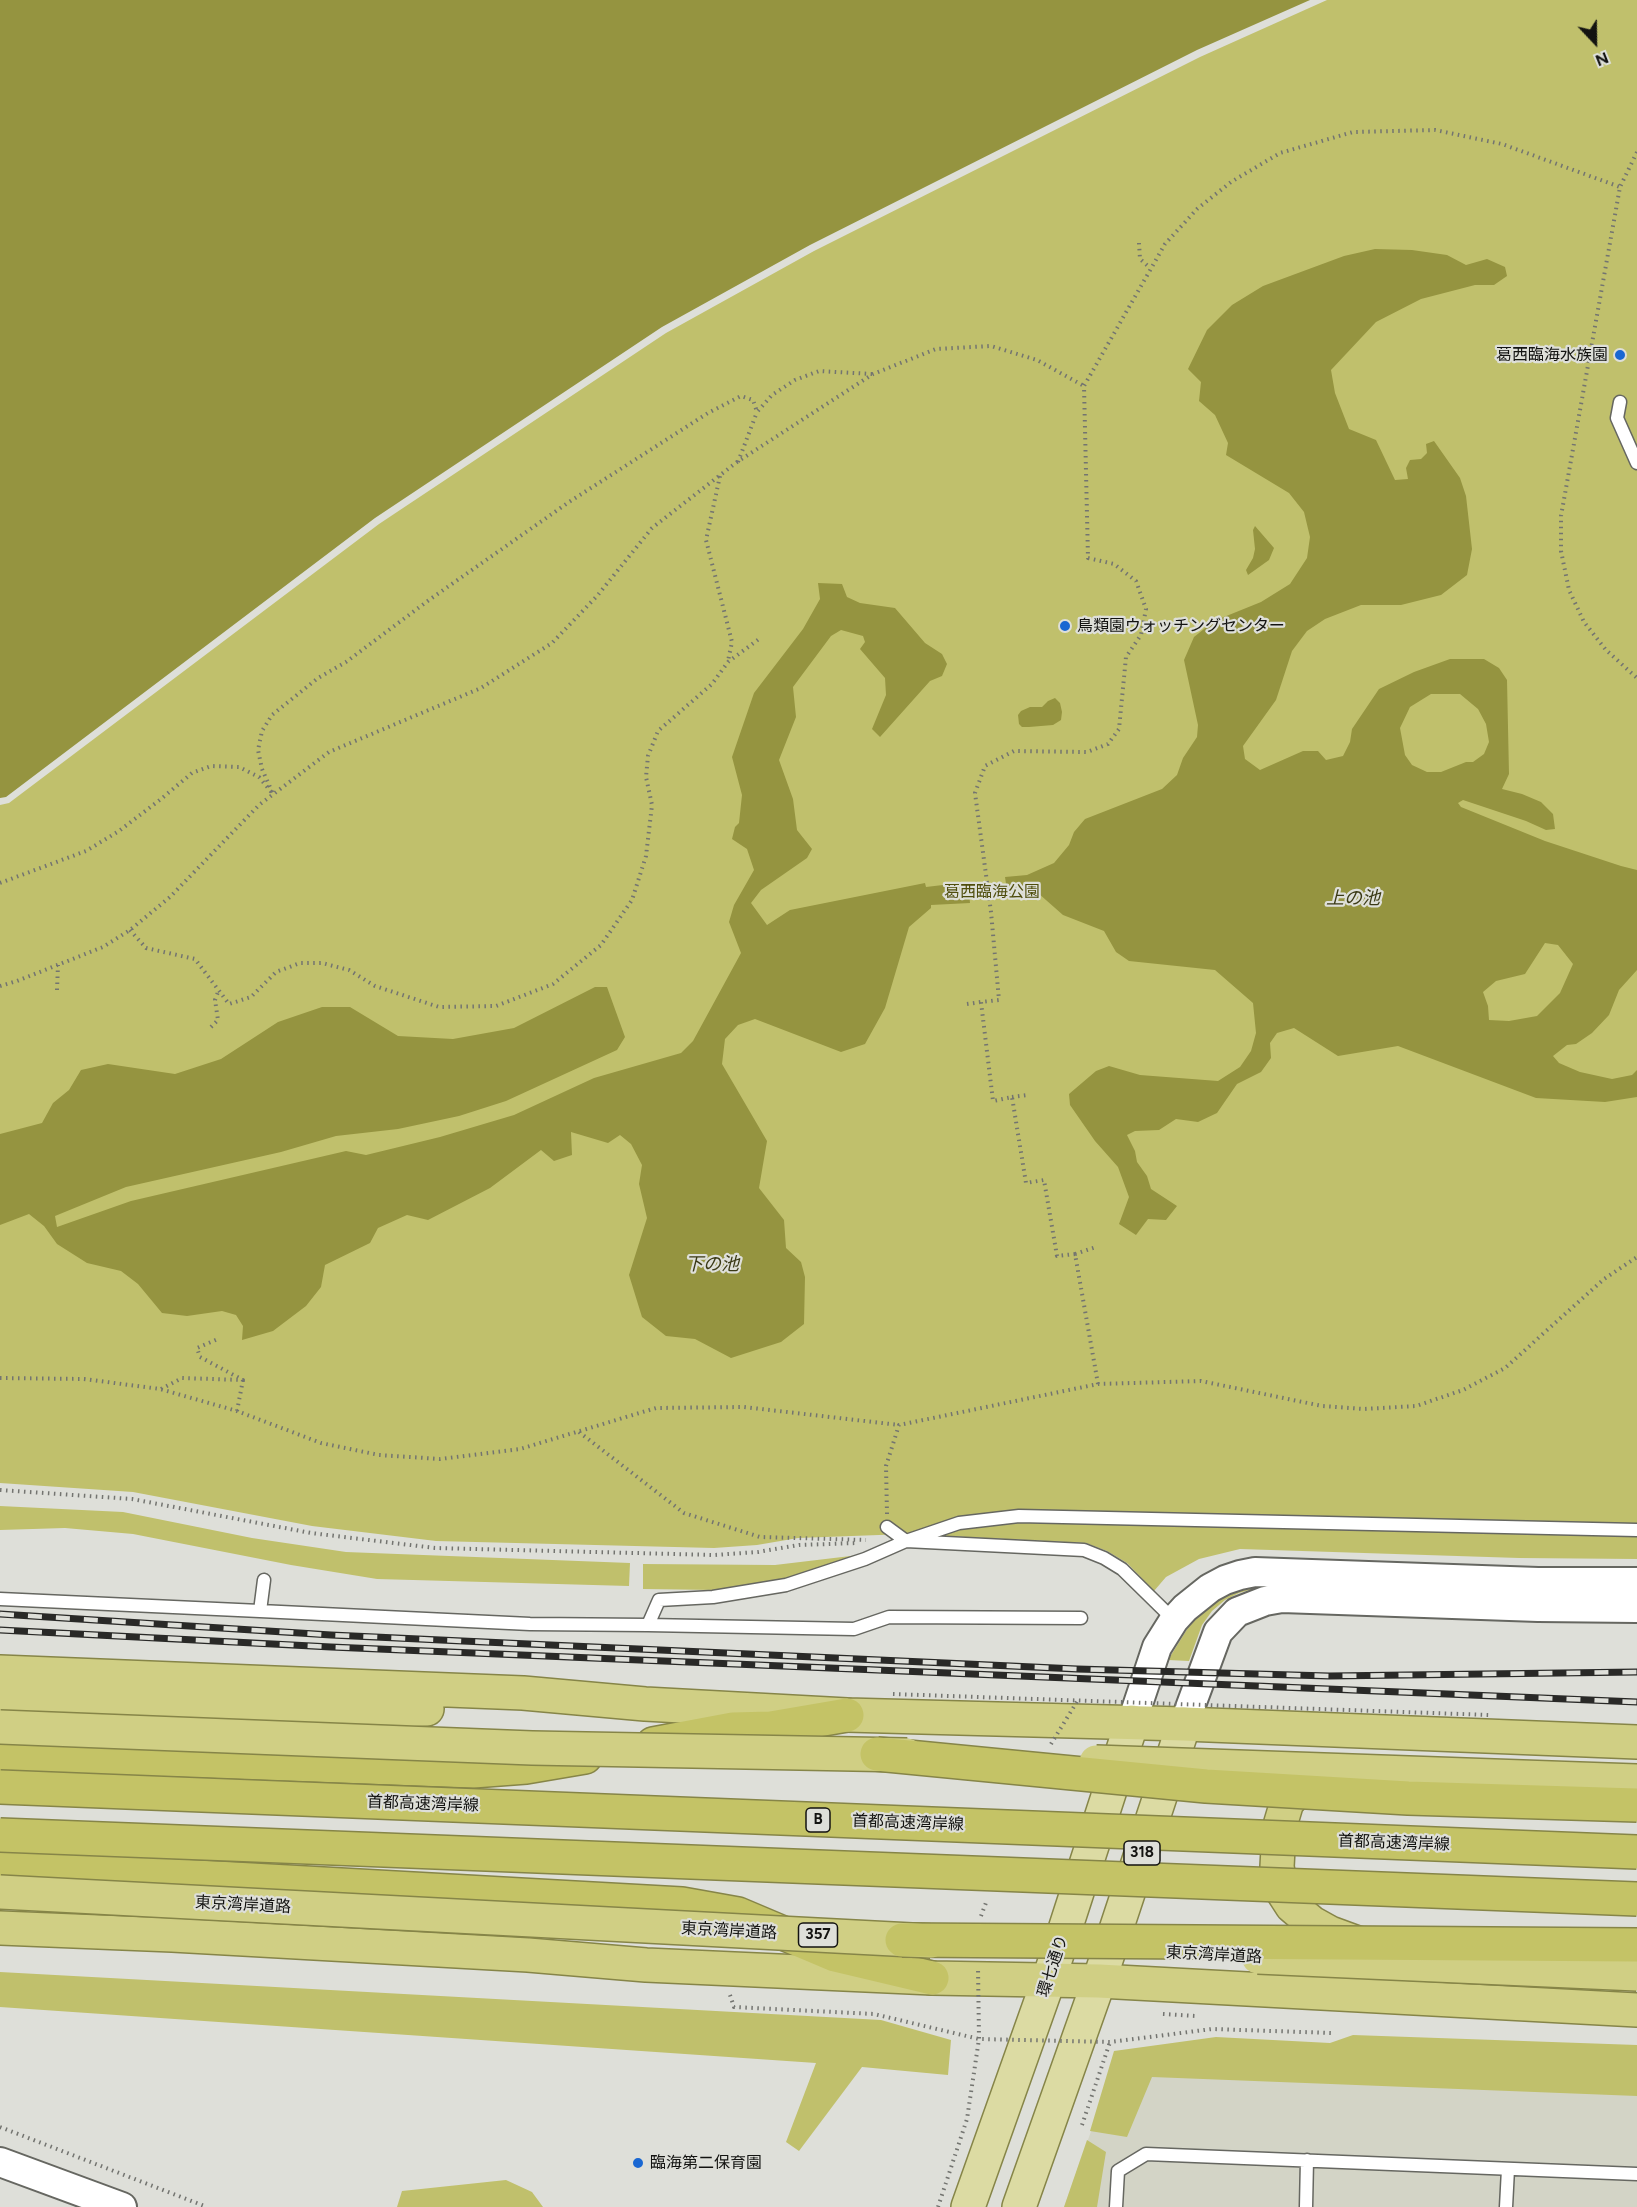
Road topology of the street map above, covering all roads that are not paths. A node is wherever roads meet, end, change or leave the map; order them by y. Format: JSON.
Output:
{"nodes":[{"id":1,"x":1620,"y":402,"type":"dead end"},
{"id":2,"x":1637,"y":463,"type":"edge"},
{"id":3,"x":887,"y":1527,"type":"road end"},
{"id":4,"x":1637,"y":1530,"type":"edge"},
{"id":5,"x":906,"y":1541,"type":"junction"},
{"id":6,"x":264,"y":1581,"type":"dead end"},
{"id":7,"x":1637,"y":1582,"type":"edge"},
{"id":8,"x":0,"y":1599,"type":"edge"},
{"id":9,"x":1637,"y":1608,"type":"edge"},
{"id":10,"x":260,"y":1611,"type":"junction"},
{"id":11,"x":1081,"y":1617,"type":"dead end"},
{"id":12,"x":1174,"y":1620,"type":"junction"},
{"id":13,"x":648,"y":1625,"type":"junction"},
{"id":14,"x":2,"y":1687,"type":"edge"},
{"id":15,"x":847,"y":1715,"type":"junction"},
{"id":16,"x":1131,"y":1722,"type":"junction"},
{"id":17,"x":1184,"y":1724,"type":"junction"},
{"id":18,"x":0,"y":1727,"type":"edge"},
{"id":19,"x":1563,"y":1740,"type":"junction"},
{"id":20,"x":1637,"y":1742,"type":"edge"},
{"id":21,"x":877,"y":1754,"type":"junction"},
{"id":22,"x":0,"y":1758,"type":"edge"},
{"id":23,"x":1637,"y":1781,"type":"edge"},
{"id":24,"x":0,"y":1787,"type":"edge"},
{"id":25,"x":1637,"y":1805,"type":"edge"},
{"id":26,"x":0,"y":1835,"type":"edge"},
{"id":27,"x":1637,"y":1852,"type":"edge"},
{"id":28,"x":0,"y":1866,"type":"edge"},
{"id":29,"x":0,"y":1892,"type":"edge"},
{"id":30,"x":1637,"y":1899,"type":"edge"},
{"id":31,"x":0,"y":1928,"type":"edge"},
{"id":32,"x":902,"y":1940,"type":"junction"},
{"id":33,"x":1637,"y":1945,"type":"edge"},
{"id":34,"x":0,"y":1949,"type":"edge"},
{"id":35,"x":646,"y":1965,"type":"junction"},
{"id":36,"x":1637,"y":1974,"type":"edge"},
{"id":37,"x":932,"y":1978,"type":"junction"},
{"id":38,"x":1049,"y":1979,"type":"junction"},
{"id":39,"x":1099,"y":1981,"type":"junction"},
{"id":40,"x":1634,"y":2010,"type":"edge"},
{"id":41,"x":1307,"y":2160,"type":"junction"},
{"id":42,"x":0,"y":2162,"type":"edge"},
{"id":43,"x":1508,"y":2169,"type":"junction"},
{"id":44,"x":1637,"y":2174,"type":"edge"},
{"id":45,"x":109,"y":2205,"type":"edge"},
{"id":46,"x":968,"y":2207,"type":"edge"},
{"id":47,"x":1018,"y":2207,"type":"edge"},
{"id":48,"x":1116,"y":2207,"type":"edge"},
{"id":49,"x":1306,"y":2207,"type":"edge"},
{"id":50,"x":1506,"y":2207,"type":"edge"}],
"edges":[{"from":1,"to":2,"type":"lane"},
{"from":3,"to":5,"type":"lane"},
{"from":4,"to":5,"type":"lane"},
{"from":5,"to":12,"type":"lane"},
{"from":5,"to":13,"type":"lane"},
{"from":6,"to":10,"type":"lane"},
{"from":7,"to":12,"type":"street"},
{"from":8,"to":10,"type":"lane"},
{"from":9,"to":17,"type":"street"},
{"from":10,"to":13,"type":"lane"},
{"from":11,"to":13,"type":"lane"},
{"from":12,"to":16,"type":"street"},
{"from":14,"to":15,"type":"highway"},
{"from":15,"to":16,"type":"highway"},
{"from":15,"to":22,"type":"highway"},
{"from":16,"to":17,"type":"highway"},
{"from":16,"to":38,"type":"main road","name":"環七通り"},
{"from":17,"to":19,"type":"highway"},
{"from":17,"to":39,"type":"main road","number":"318"},
{"from":18,"to":21,"type":"highway","bridge":true},
{"from":19,"to":20,"type":"highway"},
{"from":19,"to":40,"type":"highway"},
{"from":21,"to":23,"type":"highway","bridge":true},
{"from":21,"to":25,"type":"highway","bridge":true},
{"from":24,"to":27,"type":"highway","name":"首都高速湾岸線","number":"B","bridge":true},
{"from":26,"to":30,"type":"highway","bridge":true},
{"from":28,"to":37,"type":"highway"},
{"from":29,"to":32,"type":"highway","name":"東京湾岸道路","number":"357","bridge":true},
{"from":31,"to":35,"type":"highway"},
{"from":32,"to":33,"type":"highway","bridge":true},
{"from":32,"to":36,"type":"highway","name":"東京湾岸道路","number":"357","bridge":true},
{"from":34,"to":35,"type":"highway"},
{"from":35,"to":37,"type":"highway"},
{"from":37,"to":38,"type":"highway"},
{"from":38,"to":39,"type":"highway"},
{"from":38,"to":46,"type":"main road","name":"環七通り"},
{"from":39,"to":40,"type":"highway"},
{"from":39,"to":47,"type":"main road","number":"318"},
{"from":41,"to":43,"type":"lane"},
{"from":41,"to":48,"type":"lane"},
{"from":41,"to":49,"type":"lane"},
{"from":42,"to":45,"type":"street"},
{"from":43,"to":44,"type":"lane"},
{"from":43,"to":50,"type":"lane"}]}
